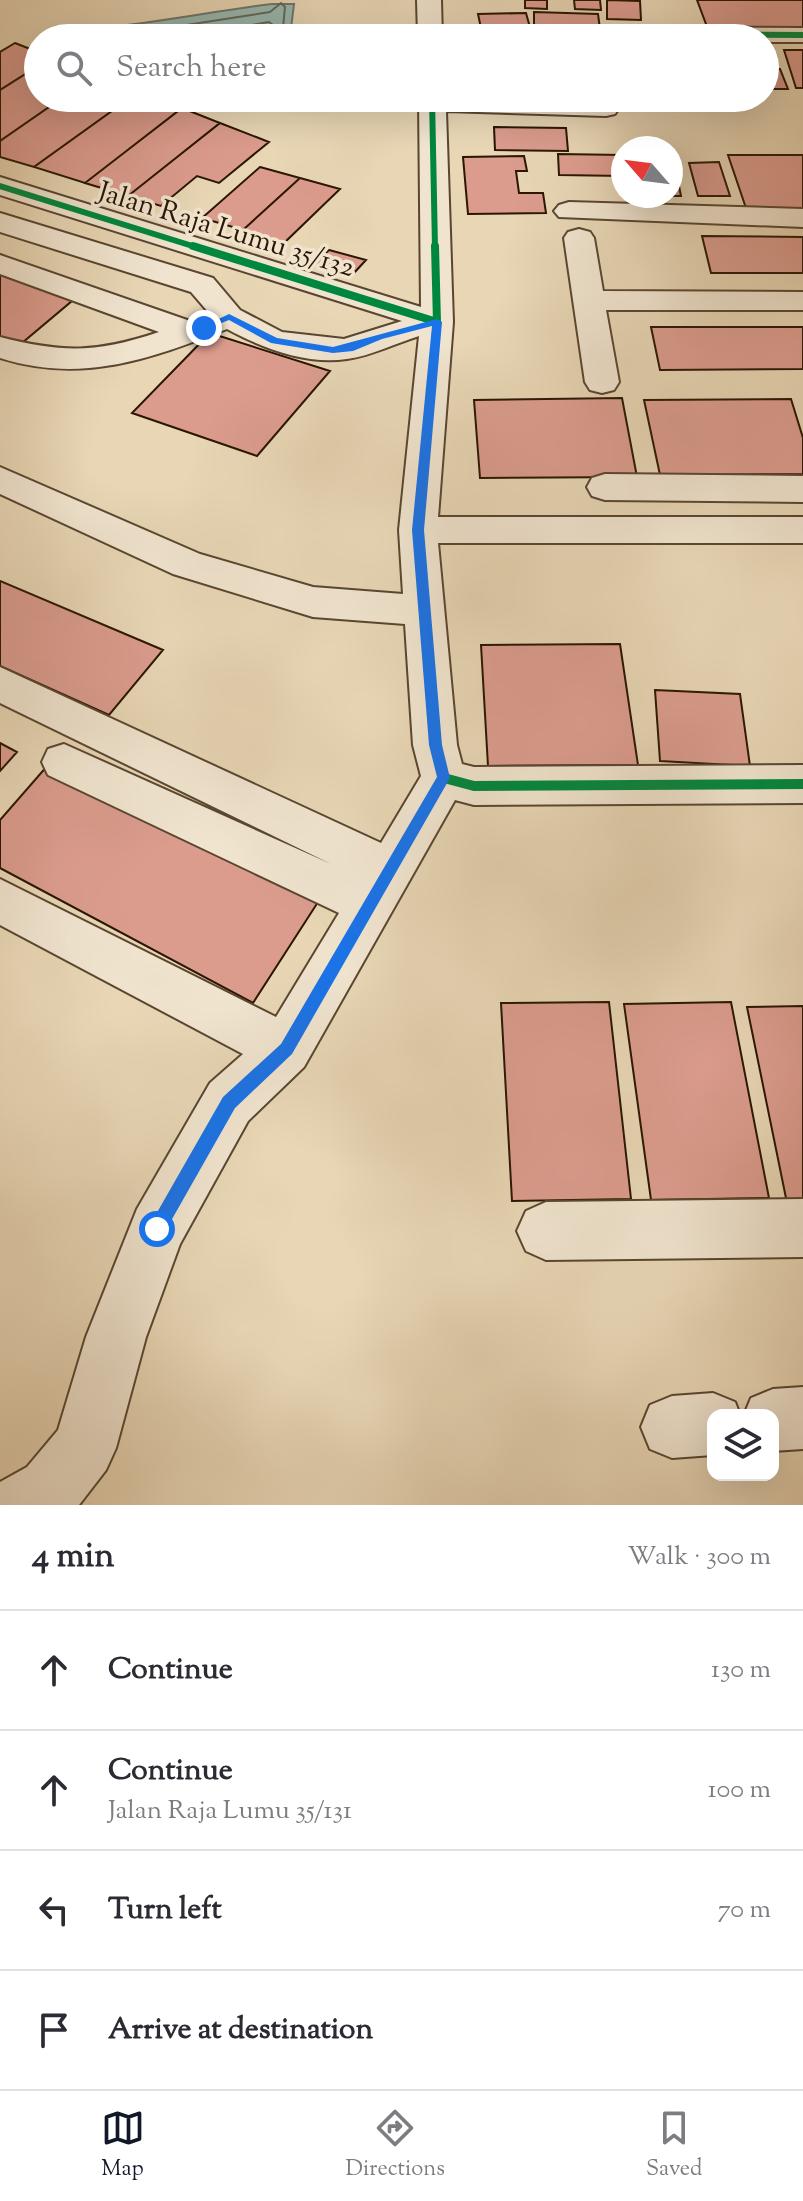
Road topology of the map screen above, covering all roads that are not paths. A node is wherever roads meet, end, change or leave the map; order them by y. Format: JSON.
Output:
{"nodes":[{"id":1,"x":429,"y":0,"type":"edge"},
{"id":2,"x":430,"y":24,"type":"edge"},
{"id":3,"x":779,"y":35,"type":"edge"},
{"id":4,"x":803,"y":35,"type":"edge"},
{"id":5,"x":432,"y":112,"type":"edge"},
{"id":6,"x":0,"y":186,"type":"edge"},
{"id":7,"x":803,"y":218,"type":"edge"},
{"id":8,"x":0,"y":222,"type":"edge"},
{"id":9,"x":0,"y":264,"type":"edge"},
{"id":10,"x":589,"y":300,"type":"junction"},
{"id":11,"x":803,"y":301,"type":"edge"},
{"id":12,"x":229,"y":317,"type":"junction"},
{"id":13,"x":437,"y":322,"type":"junction"},
{"id":14,"x":190,"y":332,"type":"junction"},
{"id":15,"x":0,"y":347,"type":"edge"},
{"id":16,"x":602,"y":382,"type":"dead end"},
{"id":17,"x":0,"y":479,"type":"edge"},
{"id":18,"x":605,"y":487,"type":"dead end"},
{"id":19,"x":803,"y":489,"type":"edge"},
{"id":20,"x":418,"y":530,"type":"junction"},
{"id":21,"x":803,"y":530,"type":"edge"},
{"id":22,"x":422,"y":610,"type":"junction"},
{"id":23,"x":0,"y":684,"type":"edge"},
{"id":24,"x":64,"y":762,"type":"dead end"},
{"id":25,"x":444,"y":778,"type":"junction"},
{"id":26,"x":803,"y":784,"type":"edge"},
{"id":27,"x":380,"y":888,"type":"junction"},
{"id":28,"x":0,"y":901,"type":"edge"},
{"id":29,"x":286,"y":1049,"type":"junction"},
{"id":30,"x":803,"y":1228,"type":"edge"},
{"id":31,"x":546,"y":1231,"type":"dead end"},
{"id":32,"x":803,"y":1418,"type":"edge"},
{"id":33,"x":779,"y":1420,"type":"edge"},
{"id":34,"x":23,"y":1505,"type":"edge"}],
"edges":[{"from":1,"to":2,"type":"street"},
{"from":3,"to":4,"type":"street"},
{"from":5,"to":13,"type":"street"},
{"from":6,"to":13,"type":"street","name":"Jalan Raja Lumu 35/132"},
{"from":7,"to":10,"type":"street"},
{"from":8,"to":12,"type":"street"},
{"from":9,"to":14,"type":"street"},
{"from":10,"to":11,"type":"street"},
{"from":10,"to":16,"type":"street"},
{"from":12,"to":13,"type":"street"},
{"from":12,"to":14,"type":"street"},
{"from":13,"to":20,"type":"street"},
{"from":14,"to":15,"type":"street"},
{"from":17,"to":22,"type":"street"},
{"from":18,"to":19,"type":"street"},
{"from":20,"to":21,"type":"street"},
{"from":20,"to":22,"type":"street"},
{"from":22,"to":25,"type":"street"},
{"from":23,"to":27,"type":"street"},
{"from":24,"to":27,"type":"street"},
{"from":25,"to":26,"type":"street"},
{"from":25,"to":27,"type":"street"},
{"from":27,"to":29,"type":"street"},
{"from":28,"to":29,"type":"street"},
{"from":29,"to":34,"type":"street"},
{"from":30,"to":31,"type":"street"},
{"from":32,"to":33,"type":"street"}]}
